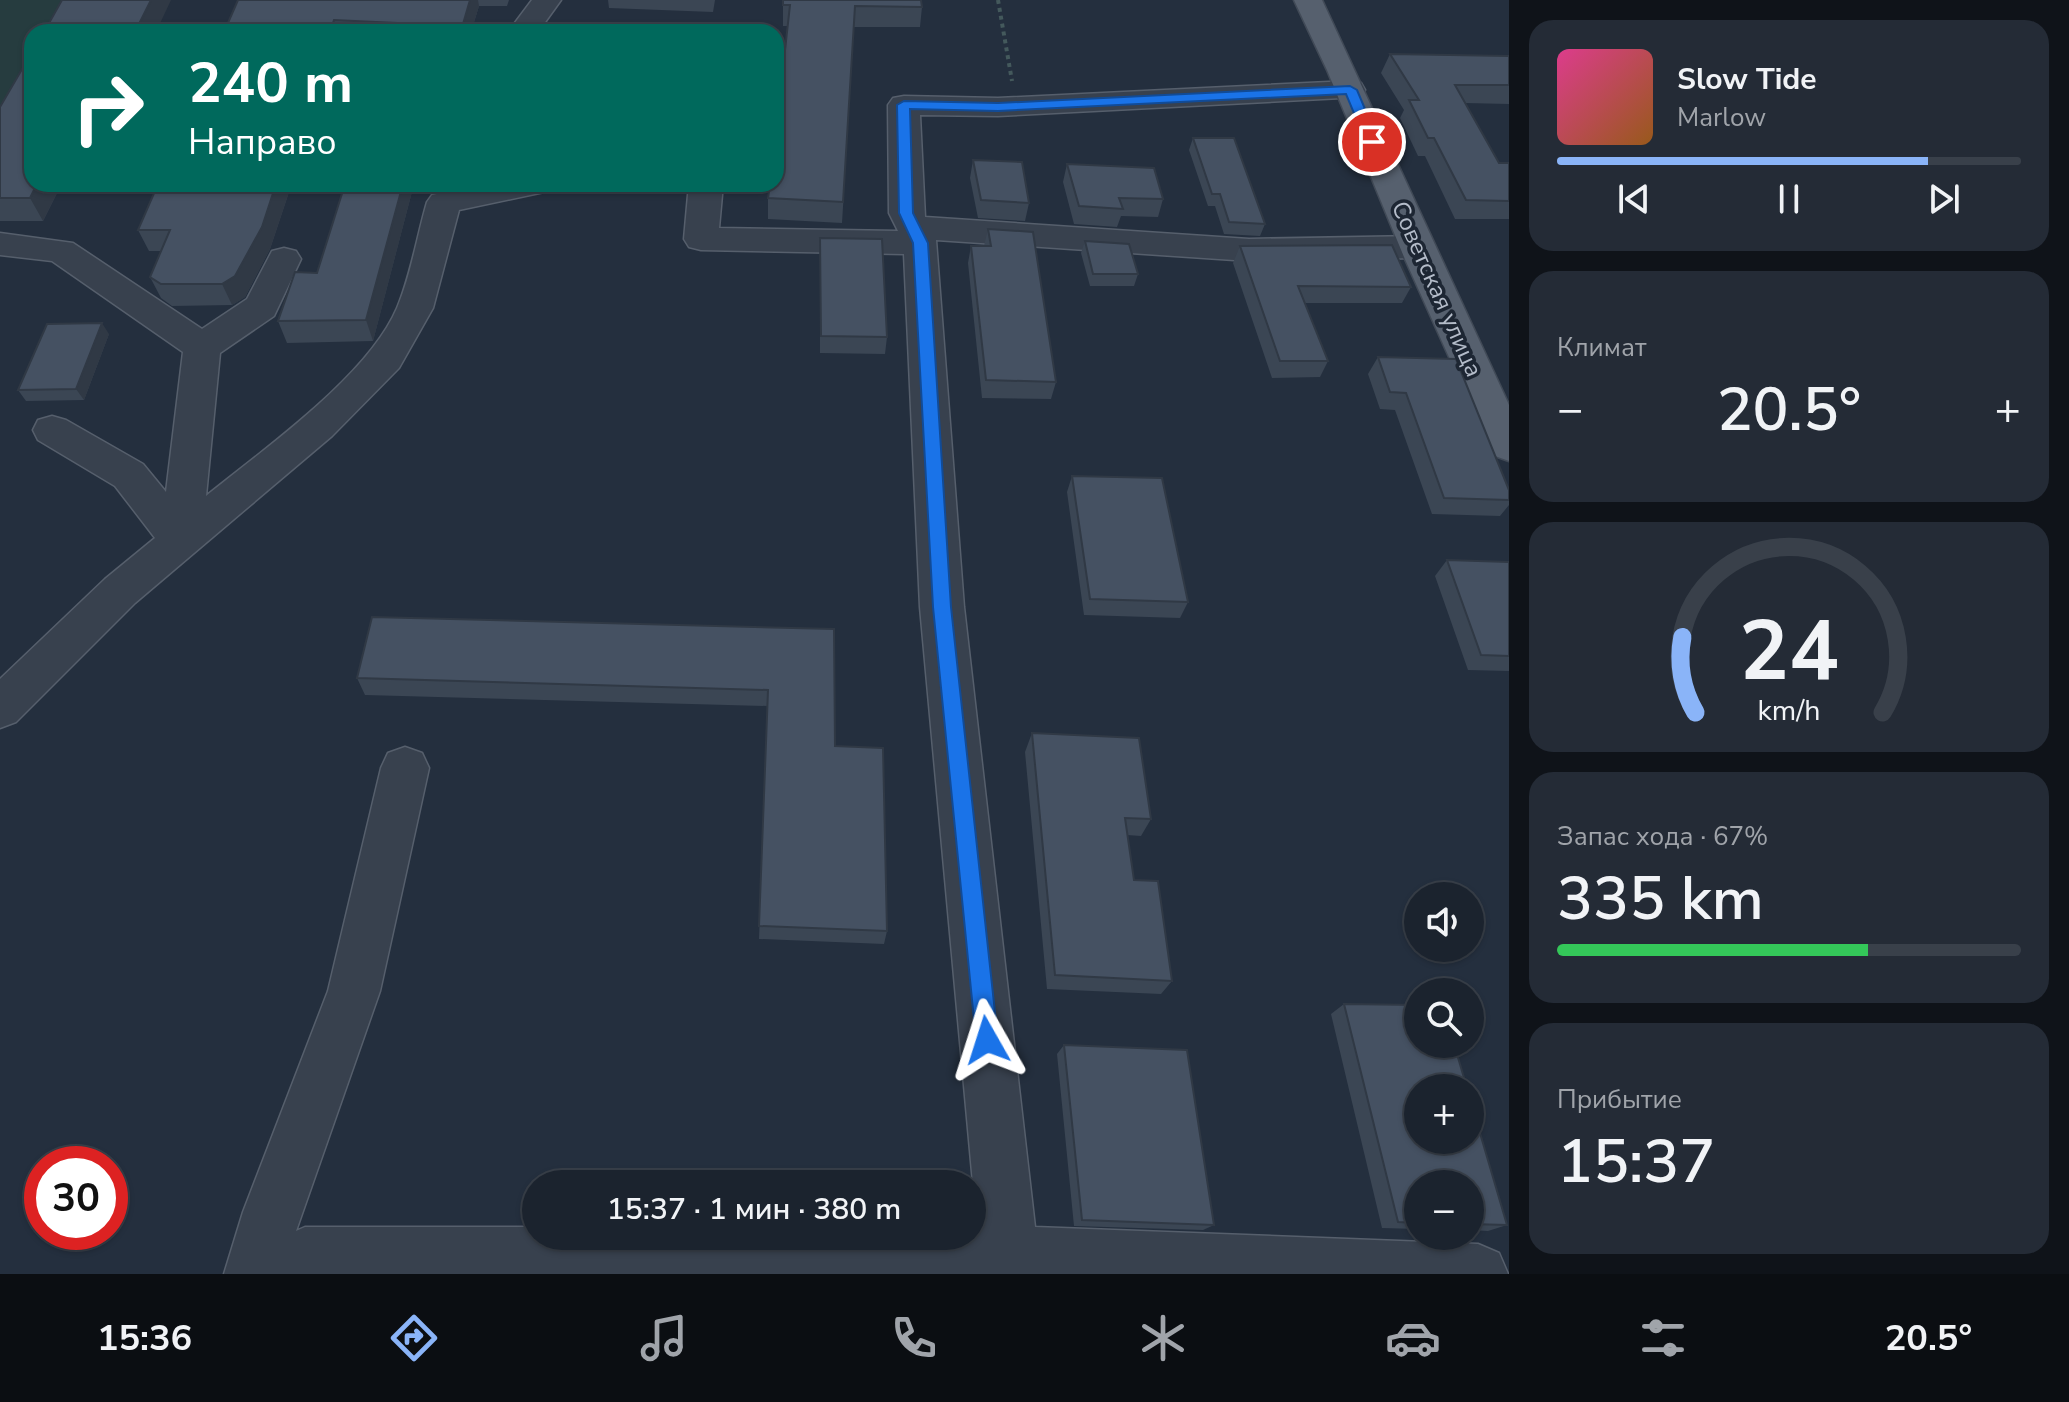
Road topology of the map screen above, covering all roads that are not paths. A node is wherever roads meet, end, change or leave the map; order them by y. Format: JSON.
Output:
{"nodes":[{"id":1,"x":547,"y":0,"type":"edge"},
{"id":2,"x":1308,"y":0,"type":"edge"},
{"id":3,"x":529,"y":24,"type":"edge"},
{"id":4,"x":1350,"y":90,"type":"junction"},
{"id":5,"x":705,"y":192,"type":"edge"},
{"id":6,"x":447,"y":193,"type":"edge"},
{"id":7,"x":917,"y":235,"type":"junction"},
{"id":8,"x":0,"y":244,"type":"edge"},
{"id":9,"x":1417,"y":247,"type":"junction"},
{"id":10,"x":284,"y":259,"type":"dead end"},
{"id":11,"x":202,"y":347,"type":"junction"},
{"id":12,"x":52,"y":430,"type":"dead end"},
{"id":13,"x":1509,"y":446,"type":"edge"},
{"id":14,"x":181,"y":540,"type":"junction"},
{"id":15,"x":8,"y":700,"type":"edge"},
{"id":16,"x":405,"y":768,"type":"dead end"},
{"id":17,"x":1010,"y":1265,"type":"edge"},
{"id":18,"x":254,"y":1274,"type":"edge"},
{"id":19,"x":271,"y":1274,"type":"edge"},
{"id":20,"x":1478,"y":1274,"type":"edge"}],
"edges":[{"from":1,"to":3,"type":"street"},
{"from":2,"to":4,"type":"main road","name":"Советская улица"},
{"from":4,"to":7,"type":"street"},
{"from":4,"to":9,"type":"main road","name":"Советская улица"},
{"from":5,"to":7,"type":"street"},
{"from":6,"to":14,"type":"street"},
{"from":7,"to":9,"type":"street"},
{"from":7,"to":17,"type":"street"},
{"from":8,"to":11,"type":"street"},
{"from":9,"to":13,"type":"main road","name":"Советская улица"},
{"from":10,"to":11,"type":"street"},
{"from":11,"to":14,"type":"street"},
{"from":12,"to":14,"type":"street"},
{"from":14,"to":15,"type":"street"},
{"from":16,"to":18,"type":"street"},
{"from":17,"to":19,"type":"street"},
{"from":17,"to":20,"type":"street"}]}
